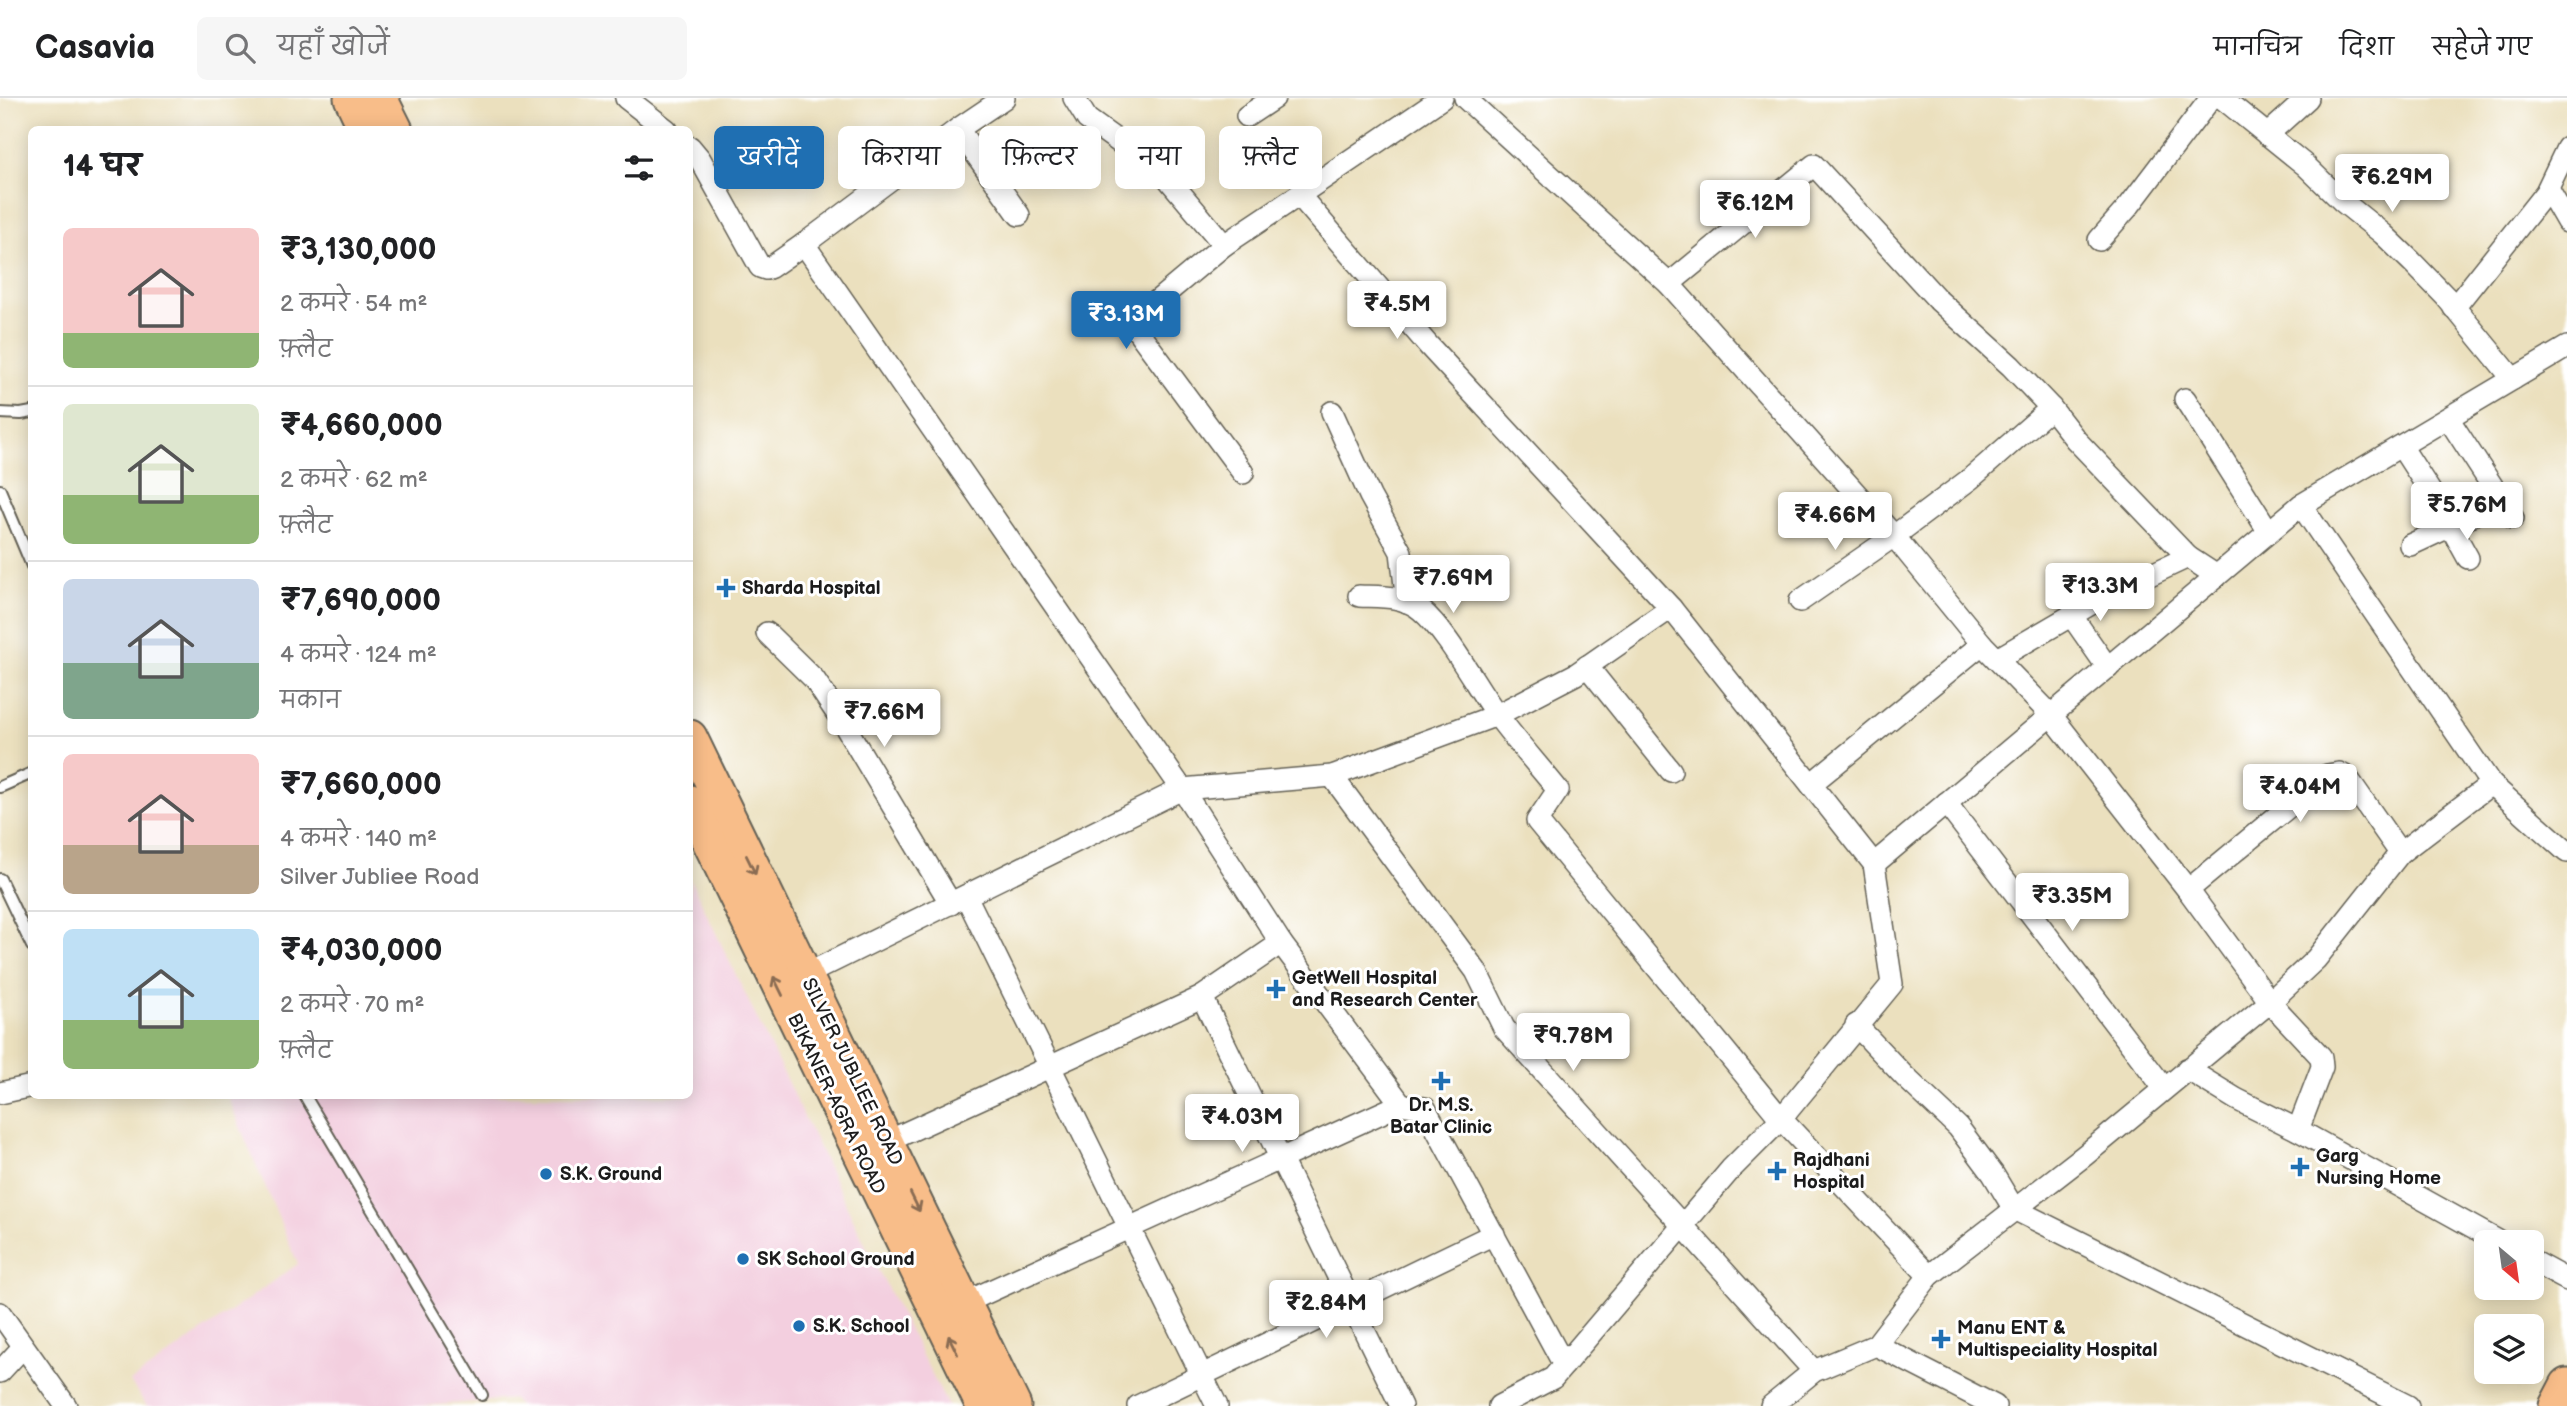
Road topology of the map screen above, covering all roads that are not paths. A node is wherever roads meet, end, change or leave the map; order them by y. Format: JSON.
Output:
{"nodes":[{"id":1,"x":351,"y":98,"type":"edge"},
{"id":2,"x":380,"y":98,"type":"edge"},
{"id":3,"x":626,"y":98,"type":"edge"},
{"id":4,"x":1004,"y":98,"type":"edge"},
{"id":5,"x":1074,"y":98,"type":"edge"},
{"id":6,"x":1274,"y":98,"type":"edge"},
{"id":7,"x":1442,"y":98,"type":"edge"},
{"id":8,"x":1465,"y":98,"type":"edge"},
{"id":9,"x":2211,"y":98,"type":"edge"},
{"id":10,"x":2222,"y":98,"type":"edge"},
{"id":11,"x":2308,"y":98,"type":"edge"},
{"id":12,"x":1247,"y":116,"type":"dead end"},
{"id":13,"x":364,"y":126,"type":"edge"},
{"id":14,"x":394,"y":126,"type":"edge"},
{"id":15,"x":662,"y":126,"type":"edge"},
{"id":16,"x":962,"y":126,"type":"edge"},
{"id":17,"x":2267,"y":135,"type":"junction"},
{"id":18,"x":965,"y":139,"type":"edge"},
{"id":19,"x":2567,"y":148,"type":"edge"},
{"id":20,"x":693,"y":151,"type":"edge"},
{"id":21,"x":878,"y":189,"type":"edge"},
{"id":22,"x":2548,"y":189,"type":"junction"},
{"id":23,"x":1299,"y":195,"type":"junction"},
{"id":24,"x":1019,"y":215,"type":"dead end"},
{"id":25,"x":2567,"y":222,"type":"edge"},
{"id":26,"x":2099,"y":240,"type":"dead end"},
{"id":27,"x":804,"y":244,"type":"junction"},
{"id":28,"x":1224,"y":245,"type":"junction"},
{"id":29,"x":1669,"y":284,"type":"junction"},
{"id":30,"x":2454,"y":307,"type":"junction"},
{"id":31,"x":2567,"y":347,"type":"edge"},
{"id":32,"x":2513,"y":379,"type":"junction"},
{"id":33,"x":2185,"y":399,"type":"dead end"},
{"id":34,"x":2051,"y":408,"type":"junction"},
{"id":35,"x":1332,"y":412,"type":"dead end"},
{"id":36,"x":0,"y":413,"type":"edge"},
{"id":37,"x":28,"y":413,"type":"edge"},
{"id":38,"x":2448,"y":418,"type":"junction"},
{"id":39,"x":2401,"y":446,"type":"junction"},
{"id":40,"x":1244,"y":473,"type":"dead end"},
{"id":41,"x":0,"y":490,"type":"edge"},
{"id":42,"x":2499,"y":496,"type":"junction"},
{"id":43,"x":2301,"y":505,"type":"junction"},
{"id":44,"x":2513,"y":518,"type":"dead end"},
{"id":45,"x":2450,"y":526,"type":"junction"},
{"id":46,"x":2269,"y":532,"type":"junction"},
{"id":47,"x":1894,"y":536,"type":"junction"},
{"id":48,"x":2410,"y":545,"type":"dead end"},
{"id":49,"x":28,"y":546,"type":"edge"},
{"id":50,"x":2188,"y":557,"type":"junction"},
{"id":51,"x":2468,"y":558,"type":"dead end"},
{"id":52,"x":2217,"y":576,"type":"junction"},
{"id":53,"x":1359,"y":596,"type":"dead end"},
{"id":54,"x":1800,"y":601,"type":"dead end"},
{"id":55,"x":1407,"y":602,"type":"junction"},
{"id":56,"x":1671,"y":608,"type":"junction"},
{"id":57,"x":2071,"y":615,"type":"junction"},
{"id":58,"x":767,"y":634,"type":"dead end"},
{"id":59,"x":1990,"y":651,"type":"junction"},
{"id":60,"x":1587,"y":666,"type":"junction"},
{"id":61,"x":2108,"y":667,"type":"junction"},
{"id":62,"x":1497,"y":715,"type":"junction"},
{"id":63,"x":2051,"y":715,"type":"junction"},
{"id":64,"x":693,"y":752,"type":"edge"},
{"id":65,"x":1671,"y":771,"type":"dead end"},
{"id":66,"x":28,"y":774,"type":"edge"},
{"id":67,"x":1332,"y":776,"type":"junction"},
{"id":68,"x":1811,"y":784,"type":"junction"},
{"id":69,"x":2491,"y":784,"type":"junction"},
{"id":70,"x":0,"y":787,"type":"edge"},
{"id":71,"x":1182,"y":789,"type":"junction"},
{"id":72,"x":1946,"y":803,"type":"junction"},
{"id":73,"x":693,"y":808,"type":"edge"},
{"id":74,"x":710,"y":839,"type":"edge"},
{"id":75,"x":2567,"y":852,"type":"edge"},
{"id":76,"x":2400,"y":853,"type":"junction"},
{"id":77,"x":1874,"y":864,"type":"junction"},
{"id":78,"x":0,"y":879,"type":"edge"},
{"id":79,"x":2188,"y":890,"type":"junction"},
{"id":80,"x":958,"y":900,"type":"junction"},
{"id":81,"x":28,"y":938,"type":"edge"},
{"id":82,"x":1281,"y":943,"type":"junction"},
{"id":83,"x":805,"y":975,"type":"junction"},
{"id":84,"x":1202,"y":997,"type":"junction"},
{"id":85,"x":2270,"y":1002,"type":"junction"},
{"id":86,"x":1856,"y":1025,"type":"junction"},
{"id":87,"x":1050,"y":1066,"type":"junction"},
{"id":88,"x":2187,"y":1069,"type":"junction"},
{"id":89,"x":28,"y":1087,"type":"edge"},
{"id":90,"x":2164,"y":1088,"type":"junction"},
{"id":91,"x":0,"y":1093,"type":"edge"},
{"id":92,"x":308,"y":1099,"type":"edge"},
{"id":93,"x":1401,"y":1104,"type":"junction"},
{"id":94,"x":1781,"y":1119,"type":"junction"},
{"id":95,"x":2298,"y":1130,"type":"junction"},
{"id":96,"x":886,"y":1142,"type":"junction"},
{"id":97,"x":1281,"y":1159,"type":"junction"},
{"id":98,"x":2014,"y":1209,"type":"junction"},
{"id":99,"x":1683,"y":1226,"type":"junction"},
{"id":100,"x":1129,"y":1228,"type":"junction"},
{"id":101,"x":2478,"y":1230,"type":"edge"},
{"id":102,"x":1494,"y":1234,"type":"junction"},
{"id":103,"x":2544,"y":1268,"type":"edge"},
{"id":104,"x":1929,"y":1276,"type":"junction"},
{"id":105,"x":2567,"y":1280,"type":"edge"},
{"id":106,"x":964,"y":1303,"type":"junction"},
{"id":107,"x":1351,"y":1304,"type":"junction"},
{"id":108,"x":0,"y":1314,"type":"edge"},
{"id":109,"x":1876,"y":1345,"type":"junction"},
{"id":110,"x":23,"y":1348,"type":"junction"},
{"id":111,"x":1564,"y":1365,"type":"junction"},
{"id":112,"x":1814,"y":1371,"type":"junction"},
{"id":113,"x":0,"y":1372,"type":"edge"},
{"id":114,"x":1202,"y":1375,"type":"junction"},
{"id":115,"x":2567,"y":1385,"type":"edge"},
{"id":116,"x":482,"y":1395,"type":"dead end"},
{"id":117,"x":1524,"y":1400,"type":"edge"},
{"id":118,"x":66,"y":1406,"type":"edge"},
{"id":119,"x":984,"y":1406,"type":"edge"},
{"id":120,"x":1014,"y":1406,"type":"edge"},
{"id":121,"x":1139,"y":1406,"type":"edge"},
{"id":122,"x":1217,"y":1406,"type":"edge"},
{"id":123,"x":1401,"y":1406,"type":"edge"},
{"id":124,"x":1499,"y":1406,"type":"edge"},
{"id":125,"x":1771,"y":1406,"type":"edge"},
{"id":126,"x":1995,"y":1406,"type":"edge"},
{"id":127,"x":2408,"y":1406,"type":"edge"},
{"id":128,"x":2556,"y":1406,"type":"edge"}],
"edges":[{"from":1,"to":13,"type":"main road"},
{"from":2,"to":14,"type":"main road"},
{"from":3,"to":15,"type":"street"},
{"from":4,"to":16,"type":"street"},
{"from":5,"to":28,"type":"street"},
{"from":6,"to":12,"type":"street"},
{"from":7,"to":23,"type":"street"},
{"from":8,"to":29,"type":"street"},
{"from":9,"to":26,"type":"street"},
{"from":10,"to":17,"type":"street"},
{"from":11,"to":17,"type":"street"},
{"from":17,"to":30,"type":"street"},
{"from":18,"to":24,"type":"street"},
{"from":19,"to":22,"type":"street"},
{"from":20,"to":27,"type":"street"},
{"from":21,"to":27,"type":"street"},
{"from":22,"to":25,"type":"street"},
{"from":22,"to":30,"type":"street"},
{"from":23,"to":28,"type":"street"},
{"from":23,"to":56,"type":"street"},
{"from":27,"to":71,"type":"street"},
{"from":28,"to":40,"type":"street"},
{"from":29,"to":34,"type":"street"},
{"from":29,"to":47,"type":"street"},
{"from":30,"to":32,"type":"street"},
{"from":31,"to":32,"type":"street"},
{"from":32,"to":38,"type":"street"},
{"from":33,"to":46,"type":"street"},
{"from":34,"to":47,"type":"street"},
{"from":34,"to":50,"type":"street"},
{"from":35,"to":55,"type":"street"},
{"from":36,"to":37,"type":"lane"},
{"from":38,"to":39,"type":"street"},
{"from":38,"to":42,"type":"street"},
{"from":39,"to":43,"type":"street"},
{"from":39,"to":45,"type":"street"},
{"from":41,"to":49,"type":"lane"},
{"from":42,"to":44,"type":"street"},
{"from":42,"to":45,"type":"street"},
{"from":43,"to":46,"type":"street"},
{"from":43,"to":69,"type":"street"},
{"from":45,"to":48,"type":"street"},
{"from":45,"to":51,"type":"street"},
{"from":46,"to":52,"type":"street"},
{"from":47,"to":54,"type":"street"},
{"from":47,"to":59,"type":"street"},
{"from":50,"to":52,"type":"street"},
{"from":50,"to":57,"type":"street"},
{"from":52,"to":61,"type":"street"},
{"from":53,"to":55,"type":"street"},
{"from":55,"to":62,"type":"street"},
{"from":56,"to":60,"type":"street"},
{"from":56,"to":68,"type":"street"},
{"from":57,"to":59,"type":"street"},
{"from":57,"to":61,"type":"street"},
{"from":58,"to":80,"type":"street"},
{"from":59,"to":63,"type":"street"},
{"from":59,"to":68,"type":"street"},
{"from":60,"to":62,"type":"street"},
{"from":60,"to":65,"type":"street"},
{"from":61,"to":63,"type":"street"},
{"from":62,"to":67,"type":"street"},
{"from":62,"to":94,"type":"street"},
{"from":63,"to":72,"type":"street"},
{"from":63,"to":79,"type":"street"},
{"from":64,"to":74,"type":"main road","name":"SILVER JUBLIEE ROAD"},
{"from":66,"to":70,"type":"lane"},
{"from":67,"to":71,"type":"street"},
{"from":67,"to":99,"type":"street"},
{"from":68,"to":77,"type":"street"},
{"from":69,"to":75,"type":"street"},
{"from":69,"to":76,"type":"street"},
{"from":71,"to":80,"type":"street"},
{"from":71,"to":82,"type":"street"},
{"from":72,"to":77,"type":"street"},
{"from":72,"to":90,"type":"street"},
{"from":73,"to":74,"type":"main road","name":"BIKANER-AGRA ROAD"},
{"from":74,"to":83,"type":"main road","name":"SILVER JUBLIEE ROAD","one_way":true},
{"from":119,"to":74,"type":"main road","name":"BIKANER-AGRA ROAD","one_way":true},
{"from":76,"to":79,"type":"street"},
{"from":76,"to":85,"type":"street"},
{"from":77,"to":86,"type":"street"},
{"from":78,"to":81,"type":"lane"},
{"from":79,"to":85,"type":"street"},
{"from":80,"to":83,"type":"street"},
{"from":80,"to":87,"type":"street"},
{"from":82,"to":84,"type":"street"},
{"from":82,"to":93,"type":"street"},
{"from":83,"to":96,"type":"main road","name":"SILVER JUBLIEE ROAD"},
{"from":84,"to":87,"type":"street"},
{"from":84,"to":97,"type":"street"},
{"from":85,"to":88,"type":"street"},
{"from":85,"to":95,"type":"street"},
{"from":86,"to":94,"type":"street"},
{"from":86,"to":98,"type":"street"},
{"from":87,"to":96,"type":"street"},
{"from":87,"to":100,"type":"street"},
{"from":88,"to":90,"type":"street"},
{"from":88,"to":95,"type":"street"},
{"from":89,"to":91,"type":"street"},
{"from":90,"to":98,"type":"street"},
{"from":92,"to":116,"type":"lane"},
{"from":93,"to":97,"type":"street"},
{"from":93,"to":102,"type":"street"},
{"from":94,"to":99,"type":"street"},
{"from":94,"to":104,"type":"street"},
{"from":95,"to":101,"type":"street"},
{"from":96,"to":106,"type":"main road","name":"SILVER JUBLIEE ROAD","one_way":true},
{"from":97,"to":100,"type":"street"},
{"from":97,"to":107,"type":"street"},
{"from":98,"to":104,"type":"street"},
{"from":98,"to":127,"type":"street"},
{"from":99,"to":111,"type":"street"},
{"from":99,"to":112,"type":"street"},
{"from":100,"to":106,"type":"street"},
{"from":100,"to":114,"type":"street"},
{"from":102,"to":107,"type":"street"},
{"from":102,"to":111,"type":"street"},
{"from":103,"to":105,"type":"street"},
{"from":104,"to":109,"type":"street"},
{"from":106,"to":120,"type":"main road","name":"SILVER JUBLIEE ROAD"},
{"from":107,"to":114,"type":"street"},
{"from":107,"to":123,"type":"street"},
{"from":108,"to":110,"type":"street"},
{"from":109,"to":112,"type":"street"},
{"from":109,"to":126,"type":"street"},
{"from":110,"to":113,"type":"street"},
{"from":110,"to":118,"type":"street"},
{"from":111,"to":117,"type":"street"},
{"from":112,"to":125,"type":"street"},
{"from":114,"to":121,"type":"street"},
{"from":114,"to":122,"type":"street"},
{"from":115,"to":128,"type":"main road"},
{"from":117,"to":124,"type":"street"}]}
